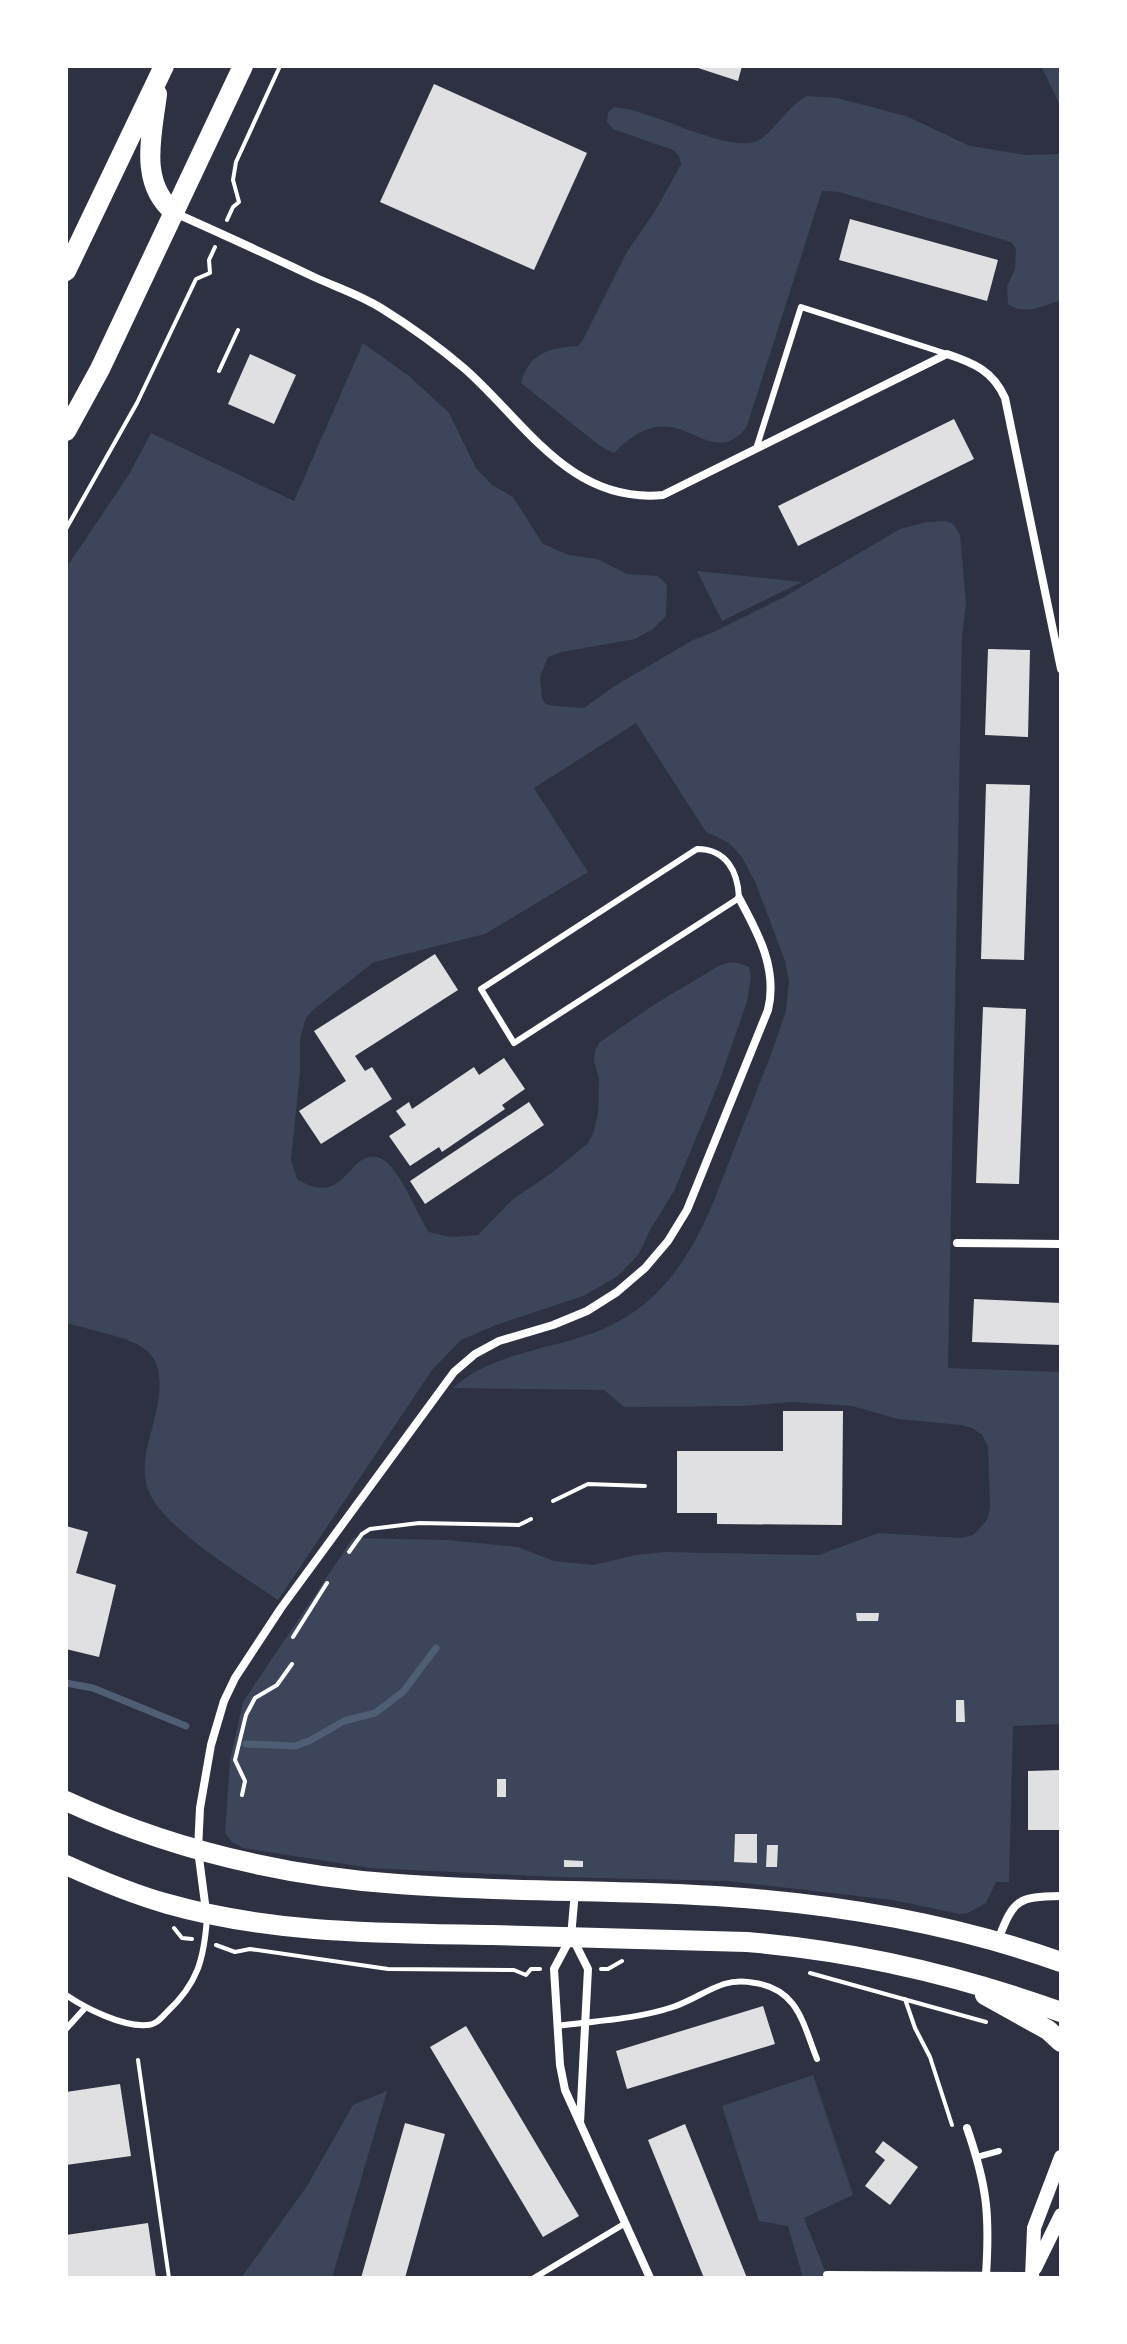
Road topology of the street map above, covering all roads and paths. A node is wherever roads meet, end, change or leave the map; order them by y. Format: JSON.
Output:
{"nodes":[{"id":1,"x":243,"y":66,"type":"edge"},
{"id":2,"x":280,"y":66,"type":"edge"},
{"id":3,"x":161,"y":72,"type":"edge"},
{"id":4,"x":233,"y":207,"type":"dead end"},
{"id":5,"x":175,"y":213,"type":"junction"},
{"id":6,"x":209,"y":260,"type":"dead end"},
{"id":7,"x":66,"y":271,"type":"edge"},
{"id":8,"x":238,"y":330,"type":"dead end"},
{"id":9,"x":947,"y":354,"type":"junction"},
{"id":10,"x":219,"y":371,"type":"dead end"},
{"id":11,"x":66,"y":431,"type":"edge"},
{"id":12,"x":756,"y":449,"type":"junction"},
{"id":13,"x":66,"y":529,"type":"edge"},
{"id":14,"x":1061,"y":669,"type":"edge"},
{"id":15,"x":739,"y":898,"type":"junction"},
{"id":16,"x":957,"y":1243,"type":"dead end"},
{"id":17,"x":1061,"y":1244,"type":"edge"},
{"id":18,"x":645,"y":1486,"type":"dead end"},
{"id":19,"x":553,"y":1501,"type":"dead end"},
{"id":20,"x":531,"y":1519,"type":"dead end"},
{"id":21,"x":349,"y":1552,"type":"dead end"},
{"id":22,"x":327,"y":1583,"type":"dead end"},
{"id":23,"x":293,"y":1637,"type":"dead end"},
{"id":24,"x":292,"y":1664,"type":"dead end"},
{"id":25,"x":242,"y":1795,"type":"dead end"},
{"id":26,"x":66,"y":1801,"type":"edge"},
{"id":27,"x":198,"y":1850,"type":"junction"},
{"id":28,"x":66,"y":1865,"type":"edge"},
{"id":29,"x":575,"y":1891,"type":"junction"},
{"id":30,"x":1061,"y":1896,"type":"edge"},
{"id":31,"x":207,"y":1914,"type":"junction"},
{"id":32,"x":571,"y":1937,"type":"junction"},
{"id":33,"x":997,"y":1942,"type":"junction"},
{"id":34,"x":231,"y":1949,"type":"dead end"},
{"id":35,"x":630,"y":1960,"type":"dead end"},
{"id":36,"x":1061,"y":1962,"type":"edge"},
{"id":37,"x":531,"y":1969,"type":"dead end"},
{"id":38,"x":608,"y":1969,"type":"dead end"},
{"id":39,"x":803,"y":1972,"type":"dead end"},
{"id":40,"x":953,"y":1977,"type":"junction"},
{"id":41,"x":66,"y":1995,"type":"edge"},
{"id":42,"x":904,"y":1998,"type":"junction"},
{"id":43,"x":85,"y":2008,"type":"junction"},
{"id":44,"x":1061,"y":2012,"type":"edge"},
{"id":45,"x":586,"y":2022,"type":"junction"},
{"id":46,"x":995,"y":2025,"type":"dead end"},
{"id":47,"x":557,"y":2026,"type":"junction"},
{"id":48,"x":66,"y":2029,"type":"edge"},
{"id":49,"x":1061,"y":2042,"type":"edge"},
{"id":50,"x":817,"y":2059,"type":"dead end"},
{"id":51,"x":138,"y":2060,"type":"dead end"},
{"id":52,"x":580,"y":2123,"type":"junction"},
{"id":53,"x":967,"y":2128,"type":"dead end"},
{"id":54,"x":954,"y":2129,"type":"dead end"},
{"id":55,"x":999,"y":2151,"type":"dead end"},
{"id":56,"x":977,"y":2157,"type":"junction"},
{"id":57,"x":1061,"y":2157,"type":"edge"},
{"id":58,"x":1061,"y":2215,"type":"edge"},
{"id":59,"x":624,"y":2224,"type":"junction"},
{"id":60,"x":827,"y":2275,"type":"dead end"},
{"id":61,"x":986,"y":2275,"type":"junction"},
{"id":62,"x":1032,"y":2277,"type":"edge"},
{"id":63,"x":169,"y":2278,"type":"edge"},
{"id":64,"x":534,"y":2278,"type":"edge"},
{"id":65,"x":650,"y":2278,"type":"edge"}],
"edges":[{"from":1,"to":5,"type":"main road"},
{"from":2,"to":4,"type":"path"},
{"from":3,"to":5,"type":"main road"},
{"from":3,"to":7,"type":"main road"},
{"from":5,"to":11,"type":"main road"},
{"from":5,"to":12,"type":"street"},
{"from":6,"to":13,"type":"path"},
{"from":8,"to":10,"type":"path"},
{"from":9,"to":12,"type":"street"},
{"from":9,"to":12,"type":"lane"},
{"from":9,"to":14,"type":"street"},
{"from":15,"to":15,"type":"lane"},
{"from":15,"to":27,"type":"street"},
{"from":16,"to":17,"type":"street"},
{"from":18,"to":19,"type":"path"},
{"from":20,"to":21,"type":"path"},
{"from":22,"to":23,"type":"path"},
{"from":24,"to":25,"type":"path"},
{"from":26,"to":27,"type":"main road"},
{"from":27,"to":29,"type":"main road"},
{"from":27,"to":31,"type":"street"},
{"from":28,"to":31,"type":"main road"},
{"from":29,"to":32,"type":"street"},
{"from":29,"to":33,"type":"main road"},
{"from":30,"to":33,"type":"street"},
{"from":31,"to":32,"type":"main road"},
{"from":31,"to":43,"type":"lane"},
{"from":32,"to":40,"type":"main road"},
{"from":32,"to":45,"type":"street"},
{"from":32,"to":47,"type":"street"},
{"from":33,"to":36,"type":"main road"},
{"from":34,"to":37,"type":"path"},
{"from":35,"to":38,"type":"path"},
{"from":39,"to":42,"type":"path"},
{"from":40,"to":44,"type":"main road"},
{"from":40,"to":49,"type":"main road"},
{"from":41,"to":43,"type":"lane"},
{"from":42,"to":46,"type":"path"},
{"from":42,"to":54,"type":"path"},
{"from":43,"to":48,"type":"lane"},
{"from":45,"to":47,"type":"lane"},
{"from":45,"to":50,"type":"lane"},
{"from":45,"to":52,"type":"street"},
{"from":47,"to":52,"type":"street"},
{"from":51,"to":63,"type":"path"},
{"from":52,"to":59,"type":"street"},
{"from":53,"to":56,"type":"street"},
{"from":55,"to":56,"type":"lane"},
{"from":56,"to":61,"type":"street"},
{"from":57,"to":62,"type":"street"},
{"from":58,"to":62,"type":"street"},
{"from":59,"to":64,"type":"lane"},
{"from":59,"to":65,"type":"street"},
{"from":60,"to":61,"type":"street"},
{"from":61,"to":62,"type":"street"}]}
